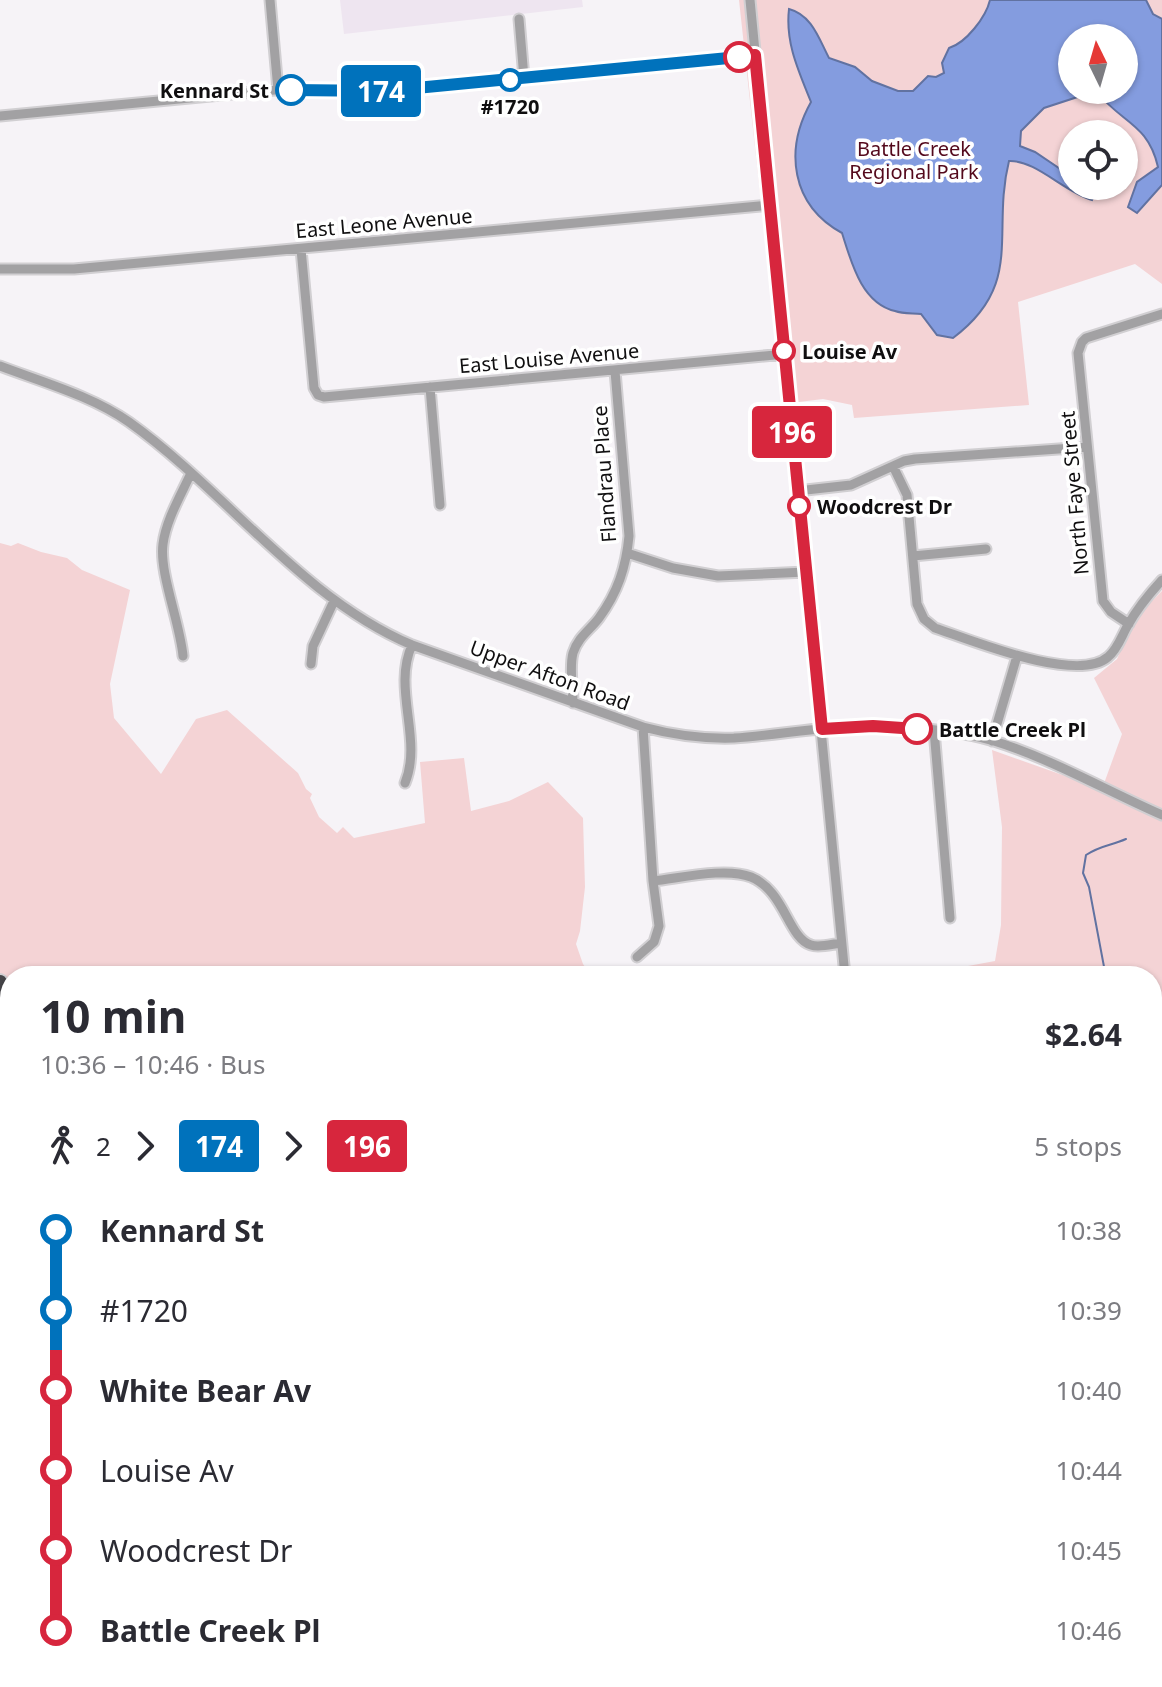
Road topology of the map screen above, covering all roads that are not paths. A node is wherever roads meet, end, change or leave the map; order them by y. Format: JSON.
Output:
{"nodes":[{"id":1,"x":270,"y":0,"type":"edge"},
{"id":2,"x":750,"y":0,"type":"edge"},
{"id":3,"x":519,"y":19,"type":"dead end"},
{"id":4,"x":755,"y":55,"type":"junction"},
{"id":5,"x":524,"y":78,"type":"junction"},
{"id":6,"x":278,"y":90,"type":"junction"},
{"id":7,"x":0,"y":116,"type":"edge"},
{"id":8,"x":771,"y":205,"type":"junction"},
{"id":9,"x":301,"y":249,"type":"junction"},
{"id":10,"x":0,"y":269,"type":"edge"},
{"id":11,"x":1162,"y":314,"type":"edge"},
{"id":12,"x":785,"y":354,"type":"junction"},
{"id":13,"x":0,"y":366,"type":"edge"},
{"id":14,"x":615,"y":371,"type":"junction"},
{"id":15,"x":430,"y":387,"type":"junction"},
{"id":16,"x":1087,"y":447,"type":"junction"},
{"id":17,"x":893,"y":466,"type":"junction"},
{"id":18,"x":191,"y":473,"type":"junction"},
{"id":19,"x":797,"y":491,"type":"junction"},
{"id":20,"x":440,"y":505,"type":"dead end"},
{"id":21,"x":986,"y":549,"type":"dead end"},
{"id":22,"x":627,"y":553,"type":"junction"},
{"id":23,"x":913,"y":556,"type":"junction"},
{"id":24,"x":806,"y":572,"type":"junction"},
{"id":25,"x":1162,"y":580,"type":"edge"},
{"id":26,"x":334,"y":601,"type":"junction"},
{"id":27,"x":1129,"y":624,"type":"junction"},
{"id":28,"x":412,"y":645,"type":"junction"},
{"id":29,"x":183,"y":656,"type":"dead end"},
{"id":30,"x":1017,"y":656,"type":"junction"},
{"id":31,"x":311,"y":664,"type":"dead end"},
{"id":32,"x":573,"y":703,"type":"junction"},
{"id":33,"x":643,"y":727,"type":"junction"},
{"id":34,"x":822,"y":729,"type":"junction"},
{"id":35,"x":934,"y":730,"type":"junction"},
{"id":36,"x":992,"y":741,"type":"junction"},
{"id":37,"x":405,"y":783,"type":"dead end"},
{"id":38,"x":1162,"y":815,"type":"edge"},
{"id":39,"x":653,"y":881,"type":"junction"},
{"id":40,"x":950,"y":918,"type":"dead end"},
{"id":41,"x":841,"y":943,"type":"junction"},
{"id":42,"x":637,"y":957,"type":"dead end"},
{"id":43,"x":844,"y":966,"type":"edge"}],
"edges":[{"from":1,"to":6,"type":"street"},
{"from":2,"to":4,"type":"street"},
{"from":3,"to":5,"type":"street"},
{"from":4,"to":5,"type":"street"},
{"from":4,"to":8,"type":"street"},
{"from":5,"to":6,"type":"street"},
{"from":6,"to":7,"type":"street"},
{"from":8,"to":9,"type":"street","name":"East Leone Avenue"},
{"from":8,"to":12,"type":"street"},
{"from":9,"to":10,"type":"street","name":"East Leone Avenue"},
{"from":9,"to":15,"type":"street","name":"East Louise Avenue"},
{"from":11,"to":16,"type":"street","name":"North Faye Street"},
{"from":12,"to":14,"type":"street","name":"East Louise Avenue"},
{"from":12,"to":19,"type":"street"},
{"from":13,"to":18,"type":"street","name":"Upper Afton Road"},
{"from":14,"to":15,"type":"street","name":"East Louise Avenue"},
{"from":14,"to":22,"type":"street","name":"Flandrau Place"},
{"from":15,"to":20,"type":"street"},
{"from":16,"to":17,"type":"street"},
{"from":16,"to":27,"type":"street","name":"North Faye Street"},
{"from":17,"to":19,"type":"street"},
{"from":17,"to":23,"type":"street"},
{"from":18,"to":26,"type":"street","name":"Upper Afton Road"},
{"from":18,"to":29,"type":"street"},
{"from":19,"to":24,"type":"street"},
{"from":21,"to":23,"type":"street"},
{"from":22,"to":24,"type":"street"},
{"from":22,"to":32,"type":"street","name":"Flandrau Place"},
{"from":23,"to":30,"type":"street"},
{"from":24,"to":34,"type":"street"},
{"from":25,"to":27,"type":"street"},
{"from":26,"to":28,"type":"street","name":"Upper Afton Road"},
{"from":26,"to":31,"type":"street"},
{"from":27,"to":30,"type":"street"},
{"from":28,"to":32,"type":"street","name":"Upper Afton Road"},
{"from":28,"to":37,"type":"street"},
{"from":30,"to":36,"type":"street"},
{"from":32,"to":33,"type":"street","name":"Upper Afton Road"},
{"from":33,"to":34,"type":"street","name":"Upper Afton Road"},
{"from":33,"to":39,"type":"street"},
{"from":34,"to":35,"type":"street","name":"Upper Afton Road"},
{"from":34,"to":41,"type":"street"},
{"from":35,"to":36,"type":"street","name":"Upper Afton Road"},
{"from":35,"to":40,"type":"street"},
{"from":36,"to":38,"type":"street","name":"Upper Afton Road"},
{"from":39,"to":41,"type":"street"},
{"from":39,"to":42,"type":"street"},
{"from":41,"to":43,"type":"street"}]}
